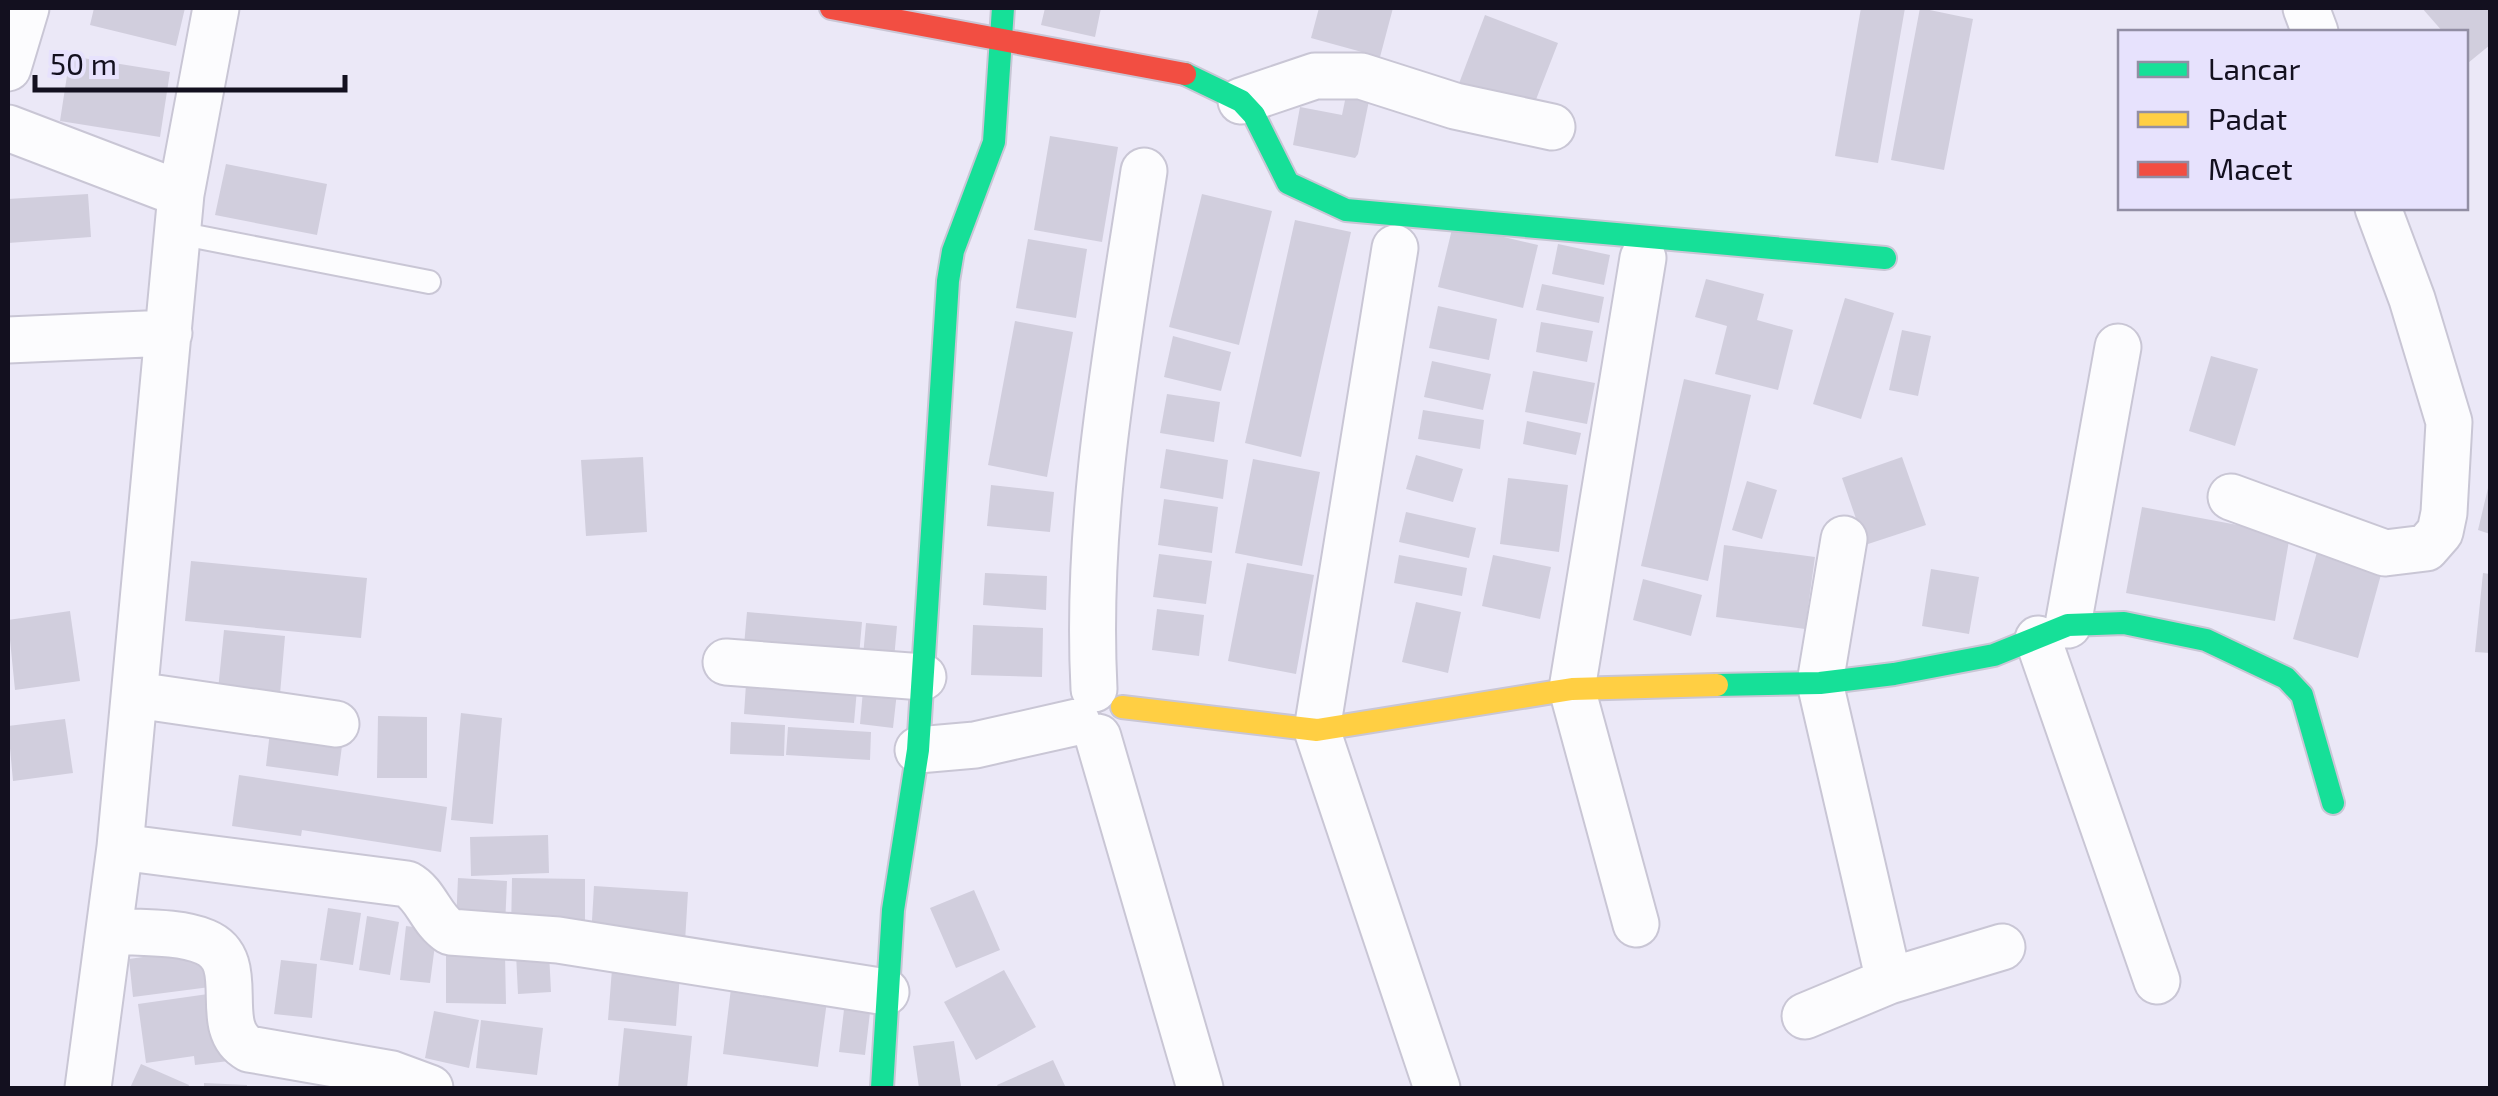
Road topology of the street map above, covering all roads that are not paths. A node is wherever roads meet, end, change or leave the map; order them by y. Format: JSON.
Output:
{"nodes":[{"id":1,"x":26,"y":8,"type":"edge"},
{"id":2,"x":216,"y":8,"type":"edge"},
{"id":3,"x":831,"y":8,"type":"edge"},
{"id":4,"x":1002,"y":8,"type":"edge"},
{"id":5,"x":998,"y":36,"type":"junction"},
{"id":6,"x":8,"y":68,"type":"edge"},
{"id":7,"x":1241,"y":101,"type":"junction"},
{"id":8,"x":1552,"y":127,"type":"dead end"},
{"id":9,"x":8,"y":128,"type":"edge"},
{"id":10,"x":1144,"y":170,"type":"dead end"},
{"id":11,"x":2379,"y":210,"type":"edge"},
{"id":12,"x":179,"y":213,"type":"junction"},
{"id":13,"x":1395,"y":248,"type":"dead end"},
{"id":14,"x":1643,"y":258,"type":"dead end"},
{"id":15,"x":1885,"y":258,"type":"dead end"},
{"id":16,"x":429,"y":282,"type":"dead end"},
{"id":17,"x":169,"y":333,"type":"junction"},
{"id":18,"x":8,"y":340,"type":"edge"},
{"id":19,"x":2118,"y":346,"type":"dead end"},
{"id":20,"x":2230,"y":497,"type":"dead end"},
{"id":21,"x":1844,"y":540,"type":"dead end"},
{"id":22,"x":2053,"y":632,"type":"junction"},
{"id":23,"x":726,"y":662,"type":"dead end"},
{"id":24,"x":923,"y":677,"type":"junction"},
{"id":25,"x":1820,"y":682,"type":"junction"},
{"id":26,"x":1572,"y":689,"type":"junction"},
{"id":27,"x":136,"y":696,"type":"junction"},
{"id":28,"x":1098,"y":714,"type":"junction"},
{"id":29,"x":336,"y":724,"type":"dead end"},
{"id":30,"x":1317,"y":730,"type":"junction"},
{"id":31,"x":918,"y":750,"type":"junction"},
{"id":32,"x":2334,"y":803,"type":"dead end"},
{"id":33,"x":120,"y":847,"type":"junction"},
{"id":34,"x":1636,"y":924,"type":"dead end"},
{"id":35,"x":111,"y":931,"type":"junction"},
{"id":36,"x":2002,"y":946,"type":"dead end"},
{"id":37,"x":1890,"y":980,"type":"junction"},
{"id":38,"x":2156,"y":981,"type":"dead end"},
{"id":39,"x":886,"y":992,"type":"junction"},
{"id":40,"x":1805,"y":1016,"type":"dead end"},
{"id":41,"x":88,"y":1088,"type":"edge"},
{"id":42,"x":430,"y":1088,"type":"edge"},
{"id":43,"x":882,"y":1088,"type":"edge"},
{"id":44,"x":1200,"y":1088,"type":"edge"},
{"id":45,"x":1437,"y":1088,"type":"edge"}],
"edges":[{"from":1,"to":6,"type":"street"},
{"from":2,"to":12,"type":"street"},
{"from":3,"to":5,"type":"street"},
{"from":4,"to":5,"type":"street"},
{"from":5,"to":7,"type":"street"},
{"from":5,"to":24,"type":"street"},
{"from":7,"to":8,"type":"street"},
{"from":7,"to":15,"type":"street"},
{"from":9,"to":12,"type":"street"},
{"from":10,"to":28,"type":"street"},
{"from":11,"to":20,"type":"street"},
{"from":12,"to":16,"type":"lane"},
{"from":12,"to":17,"type":"street"},
{"from":13,"to":30,"type":"street"},
{"from":14,"to":26,"type":"street"},
{"from":17,"to":18,"type":"street"},
{"from":17,"to":27,"type":"street"},
{"from":19,"to":22,"type":"street"},
{"from":21,"to":25,"type":"street"},
{"from":22,"to":25,"type":"street"},
{"from":22,"to":32,"type":"street"},
{"from":22,"to":38,"type":"street"},
{"from":23,"to":24,"type":"street"},
{"from":24,"to":31,"type":"street"},
{"from":25,"to":26,"type":"street"},
{"from":25,"to":37,"type":"street"},
{"from":26,"to":30,"type":"street"},
{"from":26,"to":34,"type":"street"},
{"from":27,"to":29,"type":"street"},
{"from":27,"to":33,"type":"street"},
{"from":28,"to":30,"type":"street"},
{"from":28,"to":31,"type":"street"},
{"from":28,"to":44,"type":"street"},
{"from":30,"to":45,"type":"street"},
{"from":31,"to":39,"type":"street"},
{"from":33,"to":35,"type":"street"},
{"from":33,"to":39,"type":"street"},
{"from":35,"to":41,"type":"street"},
{"from":35,"to":42,"type":"street"},
{"from":36,"to":37,"type":"street"},
{"from":37,"to":40,"type":"street"},
{"from":39,"to":43,"type":"street"}]}
